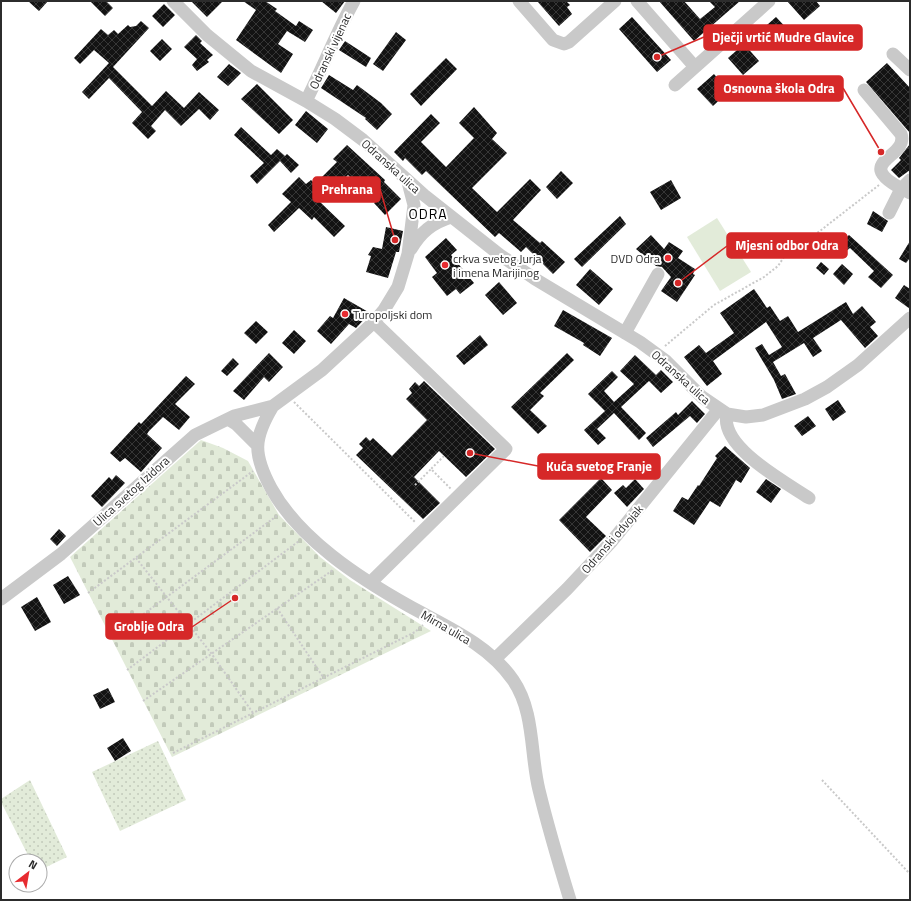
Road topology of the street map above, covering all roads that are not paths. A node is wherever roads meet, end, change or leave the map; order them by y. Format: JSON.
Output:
{"nodes":[{"id":1,"x":173,"y":1,"type":"edge"},
{"id":2,"x":354,"y":1,"type":"edge"},
{"id":3,"x":519,"y":1,"type":"edge"},
{"id":4,"x":615,"y":1,"type":"edge"},
{"id":5,"x":624,"y":1,"type":"edge"},
{"id":6,"x":630,"y":1,"type":"edge"},
{"id":7,"x":637,"y":1,"type":"edge"},
{"id":8,"x":769,"y":1,"type":"edge"},
{"id":9,"x":894,"y":54,"type":"dead end"},
{"id":10,"x":695,"y":66,"type":"junction"},
{"id":11,"x":910,"y":70,"type":"edge"},
{"id":12,"x":675,"y":85,"type":"dead end"},
{"id":13,"x":864,"y":90,"type":"dead end"},
{"id":14,"x":306,"y":101,"type":"junction"},
{"id":15,"x":408,"y":182,"type":"junction"},
{"id":16,"x":907,"y":187,"type":"edge"},
{"id":17,"x":888,"y":213,"type":"dead end"},
{"id":18,"x":451,"y":217,"type":"junction"},
{"id":19,"x":408,"y":254,"type":"junction"},
{"id":20,"x":658,"y":274,"type":"dead end"},
{"id":21,"x":910,"y":318,"type":"edge"},
{"id":22,"x":374,"y":322,"type":"junction"},
{"id":23,"x":625,"y":333,"type":"junction"},
{"id":24,"x":273,"y":406,"type":"junction"},
{"id":25,"x":722,"y":412,"type":"junction"},
{"id":26,"x":228,"y":419,"type":"junction"},
{"id":27,"x":257,"y":445,"type":"junction"},
{"id":28,"x":809,"y":498,"type":"dead end"},
{"id":29,"x":371,"y":582,"type":"junction"},
{"id":30,"x":1,"y":599,"type":"edge"},
{"id":31,"x":495,"y":659,"type":"junction"},
{"id":32,"x":570,"y":900,"type":"edge"}],
"edges":[{"from":1,"to":14,"type":"street","name":"Odranska ulica"},
{"from":2,"to":14,"type":"street","name":"Odranski vijenac"},
{"from":3,"to":4,"type":"street"},
{"from":5,"to":6,"type":"street"},
{"from":7,"to":10,"type":"street"},
{"from":8,"to":10,"type":"street"},
{"from":9,"to":11,"type":"street"},
{"from":10,"to":12,"type":"street"},
{"from":13,"to":16,"type":"street"},
{"from":14,"to":15,"type":"street","name":"Odranska ulica"},
{"from":15,"to":18,"type":"street","name":"Odranska ulica"},
{"from":15,"to":19,"type":"street"},
{"from":16,"to":17,"type":"street"},
{"from":18,"to":19,"type":"street"},
{"from":18,"to":23,"type":"street","name":"Odranska ulica"},
{"from":19,"to":22,"type":"street"},
{"from":20,"to":23,"type":"street"},
{"from":21,"to":25,"type":"street"},
{"from":22,"to":24,"type":"street"},
{"from":22,"to":29,"type":"street"},
{"from":23,"to":25,"type":"street","name":"Odranska ulica"},
{"from":24,"to":26,"type":"street","name":"Ulica svetog Izidora"},
{"from":24,"to":27,"type":"street","name":"Mirna ulica"},
{"from":25,"to":28,"type":"street"},
{"from":25,"to":31,"type":"street","name":"Odranski odvojak"},
{"from":26,"to":27,"type":"street"},
{"from":26,"to":30,"type":"street","name":"Ulica svetog Izidora"},
{"from":27,"to":29,"type":"street","name":"Mirna ulica"},
{"from":29,"to":31,"type":"street","name":"Mirna ulica"},
{"from":31,"to":32,"type":"street","name":"Mirna ulica"}]}
